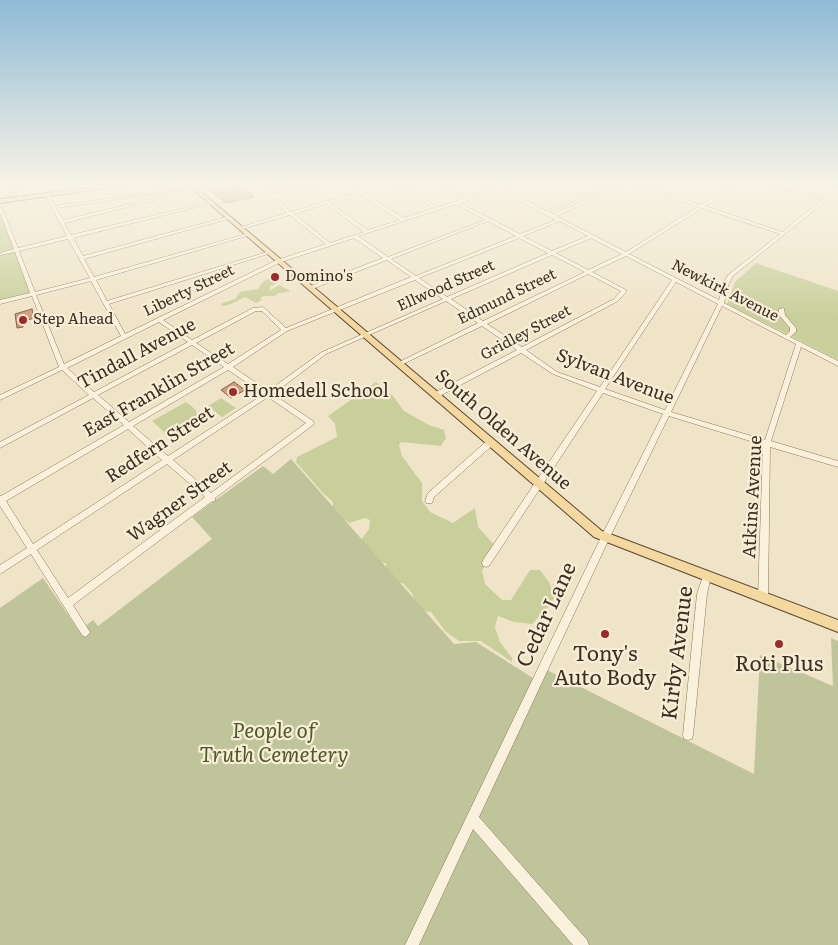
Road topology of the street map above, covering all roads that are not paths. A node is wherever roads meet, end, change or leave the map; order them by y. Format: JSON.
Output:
{"nodes":[{"id":1,"x":8,"y":229,"type":"edge"},
{"id":2,"x":65,"y":229,"type":"edge"},
{"id":3,"x":109,"y":229,"type":"edge"},
{"id":4,"x":188,"y":229,"type":"edge"},
{"id":5,"x":241,"y":229,"type":"edge"},
{"id":6,"x":311,"y":229,"type":"edge"},
{"id":7,"x":363,"y":229,"type":"edge"},
{"id":8,"x":376,"y":229,"type":"edge"},
{"id":9,"x":464,"y":229,"type":"edge"},
{"id":10,"x":506,"y":229,"type":"edge"},
{"id":11,"x":537,"y":229,"type":"edge"},
{"id":12,"x":578,"y":229,"type":"edge"},
{"id":13,"x":666,"y":229,"type":"edge"},
{"id":14,"x":767,"y":229,"type":"edge"},
{"id":15,"x":788,"y":229,"type":"edge"},
{"id":16,"x":367,"y":232,"type":"junction"},
{"id":17,"x":248,"y":234,"type":"junction"},
{"id":18,"x":782,"y":234,"type":"junction"},
{"id":19,"x":354,"y":236,"type":"junction"},
{"id":20,"x":519,"y":236,"type":"junction"},
{"id":21,"x":591,"y":236,"type":"junction"},
{"id":22,"x":70,"y":239,"type":"junction"},
{"id":23,"x":329,"y":244,"type":"junction"},
{"id":24,"x":17,"y":251,"type":"junction"},
{"id":25,"x":269,"y":253,"type":"junction"},
{"id":26,"x":552,"y":253,"type":"junction"},
{"id":27,"x":0,"y":254,"type":"edge"},
{"id":28,"x":626,"y":254,"type":"junction"},
{"id":29,"x":81,"y":258,"type":"junction"},
{"id":30,"x":386,"y":258,"type":"junction"},
{"id":31,"x":279,"y":262,"type":"junction"},
{"id":32,"x":589,"y":272,"type":"junction"},
{"id":33,"x":415,"y":278,"type":"junction"},
{"id":34,"x":93,"y":279,"type":"junction"},
{"id":35,"x":675,"y":279,"type":"junction"},
{"id":36,"x":310,"y":288,"type":"junction"},
{"id":37,"x":34,"y":294,"type":"junction"},
{"id":38,"x":446,"y":300,"type":"junction"},
{"id":39,"x":0,"y":302,"type":"edge"},
{"id":40,"x":106,"y":303,"type":"junction"},
{"id":41,"x":721,"y":303,"type":"junction"},
{"id":42,"x":782,"y":309,"type":"dead end"},
{"id":43,"x":336,"y":310,"type":"junction"},
{"id":44,"x":159,"y":320,"type":"junction"},
{"id":45,"x":481,"y":323,"type":"junction"},
{"id":46,"x":285,"y":330,"type":"junction"},
{"id":47,"x":366,"y":335,"type":"junction"},
{"id":48,"x":124,"y":337,"type":"junction"},
{"id":49,"x":786,"y":337,"type":"junction"},
{"id":50,"x":193,"y":342,"type":"junction"},
{"id":51,"x":799,"y":344,"type":"junction"},
{"id":52,"x":520,"y":350,"type":"junction"},
{"id":53,"x":400,"y":364,"type":"junction"},
{"id":54,"x":838,"y":364,"type":"edge"},
{"id":55,"x":230,"y":366,"type":"junction"},
{"id":56,"x":62,"y":367,"type":"junction"},
{"id":57,"x":601,"y":390,"type":"junction"},
{"id":58,"x":269,"y":393,"type":"junction"},
{"id":59,"x":94,"y":395,"type":"junction"},
{"id":60,"x":436,"y":395,"type":"junction"},
{"id":61,"x":0,"y":398,"type":"edge"},
{"id":62,"x":666,"y":413,"type":"junction"},
{"id":63,"x":128,"y":426,"type":"junction"},
{"id":64,"x":491,"y":442,"type":"junction"},
{"id":65,"x":767,"y":443,"type":"junction"},
{"id":66,"x":0,"y":445,"type":"edge"},
{"id":67,"x":167,"y":459,"type":"junction"},
{"id":68,"x":838,"y":464,"type":"edge"},
{"id":69,"x":539,"y":484,"type":"junction"},
{"id":70,"x":212,"y":499,"type":"junction"},
{"id":71,"x":0,"y":500,"type":"edge"},
{"id":72,"x":429,"y":501,"type":"dead end"},
{"id":73,"x":605,"y":538,"type":"junction"},
{"id":74,"x":32,"y":549,"type":"junction"},
{"id":75,"x":486,"y":563,"type":"dead end"},
{"id":76,"x":0,"y":570,"type":"edge"},
{"id":77,"x":706,"y":576,"type":"junction"},
{"id":78,"x":763,"y":598,"type":"junction"},
{"id":79,"x":67,"y":604,"type":"junction"},
{"id":80,"x":838,"y":626,"type":"edge"},
{"id":81,"x":84,"y":632,"type":"dead end"},
{"id":82,"x":688,"y":734,"type":"dead end"},
{"id":83,"x":473,"y":819,"type":"junction"},
{"id":84,"x":412,"y":945,"type":"edge"},
{"id":85,"x":582,"y":945,"type":"edge"}],
"edges":[{"from":1,"to":24,"type":"street"},
{"from":2,"to":22,"type":"street"},
{"from":3,"to":22,"type":"street"},
{"from":4,"to":29,"type":"street"},
{"from":5,"to":17,"type":"main road","name":"South Olden Avenue"},
{"from":6,"to":23,"type":"street"},
{"from":7,"to":16,"type":"street"},
{"from":8,"to":16,"type":"street","name":"Liberty Street"},
{"from":9,"to":30,"type":"street"},
{"from":10,"to":20,"type":"street"},
{"from":11,"to":20,"type":"street","name":"East Franklin Street"},
{"from":12,"to":21,"type":"street","name":"Newkirk Avenue"},
{"from":13,"to":28,"type":"street","name":"Edmund Street"},
{"from":14,"to":18,"type":"street"},
{"from":15,"to":18,"type":"street","name":"Cedar Lane"},
{"from":16,"to":19,"type":"street","name":"Liberty Street"},
{"from":17,"to":25,"type":"main road","name":"South Olden Avenue"},
{"from":17,"to":34,"type":"street"},
{"from":18,"to":41,"type":"street","name":"Cedar Lane"},
{"from":19,"to":23,"type":"street","name":"Liberty Street"},
{"from":19,"to":30,"type":"street","name":"Sylvan Avenue"},
{"from":20,"to":26,"type":"street"},
{"from":20,"to":33,"type":"street","name":"East Franklin Street"},
{"from":21,"to":26,"type":"street","name":"Ellwood Street"},
{"from":21,"to":28,"type":"street","name":"Newkirk Avenue"},
{"from":22,"to":24,"type":"street"},
{"from":22,"to":29,"type":"street"},
{"from":23,"to":31,"type":"street","name":"Liberty Street"},
{"from":24,"to":27,"type":"street"},
{"from":24,"to":37,"type":"street"},
{"from":25,"to":31,"type":"main road","name":"South Olden Avenue"},
{"from":25,"to":40,"type":"street"},
{"from":26,"to":32,"type":"street"},
{"from":26,"to":38,"type":"street","name":"Ellwood Street"},
{"from":28,"to":32,"type":"street","name":"Edmund Street"},
{"from":28,"to":35,"type":"street","name":"Newkirk Avenue"},
{"from":29,"to":34,"type":"street"},
{"from":30,"to":33,"type":"street","name":"Sylvan Avenue"},
{"from":30,"to":36,"type":"street"},
{"from":31,"to":36,"type":"main road","name":"South Olden Avenue"},
{"from":31,"to":44,"type":"street","name":"Liberty Street"},
{"from":32,"to":45,"type":"street","name":"Edmund Street"},
{"from":32,"to":52,"type":"street","name":"Gridley Street"},
{"from":33,"to":38,"type":"street","name":"Sylvan Avenue"},
{"from":33,"to":43,"type":"street","name":"East Franklin Street"},
{"from":34,"to":37,"type":"street"},
{"from":34,"to":40,"type":"street"},
{"from":35,"to":41,"type":"street","name":"Newkirk Avenue"},
{"from":35,"to":57,"type":"street"},
{"from":36,"to":43,"type":"main road","name":"South Olden Avenue"},
{"from":37,"to":39,"type":"street"},
{"from":37,"to":56,"type":"street"},
{"from":38,"to":45,"type":"street","name":"Sylvan Avenue"},
{"from":38,"to":47,"type":"street","name":"Ellwood Street"},
{"from":40,"to":48,"type":"street"},
{"from":41,"to":49,"type":"street","name":"Newkirk Avenue"},
{"from":41,"to":62,"type":"street","name":"Cedar Lane"},
{"from":42,"to":49,"type":"street"},
{"from":43,"to":46,"type":"street","name":"East Franklin Street"},
{"from":43,"to":47,"type":"main road","name":"South Olden Avenue"},
{"from":44,"to":48,"type":"street","name":"Liberty Street"},
{"from":44,"to":50,"type":"street"},
{"from":45,"to":52,"type":"street","name":"Sylvan Avenue"},
{"from":45,"to":53,"type":"street","name":"Edmund Street"},
{"from":46,"to":50,"type":"street","name":"Tindall Avenue"},
{"from":46,"to":55,"type":"street","name":"East Franklin Street"},
{"from":47,"to":53,"type":"main road","name":"South Olden Avenue"},
{"from":47,"to":58,"type":"street","name":"Redfern Street"},
{"from":48,"to":56,"type":"street","name":"Liberty Street"},
{"from":49,"to":51,"type":"street","name":"Newkirk Avenue"},
{"from":50,"to":55,"type":"street"},
{"from":50,"to":59,"type":"street","name":"Tindall Avenue"},
{"from":51,"to":54,"type":"street","name":"Newkirk Avenue"},
{"from":51,"to":65,"type":"street","name":"Atkins Avenue"},
{"from":52,"to":57,"type":"street","name":"Sylvan Avenue"},
{"from":52,"to":60,"type":"street","name":"Gridley Street"},
{"from":53,"to":60,"type":"main road","name":"South Olden Avenue"},
{"from":55,"to":58,"type":"street"},
{"from":55,"to":63,"type":"street","name":"East Franklin Street"},
{"from":56,"to":59,"type":"street"},
{"from":56,"to":61,"type":"street","name":"Liberty Street"},
{"from":57,"to":62,"type":"street","name":"Sylvan Avenue"},
{"from":57,"to":69,"type":"street"},
{"from":58,"to":67,"type":"street","name":"Redfern Street"},
{"from":58,"to":70,"type":"street","name":"Wagner Street"},
{"from":59,"to":63,"type":"street"},
{"from":59,"to":66,"type":"street","name":"Tindall Avenue"},
{"from":60,"to":64,"type":"main road","name":"South Olden Avenue"},
{"from":62,"to":65,"type":"street","name":"Sylvan Avenue"},
{"from":62,"to":73,"type":"street","name":"Cedar Lane"},
{"from":63,"to":67,"type":"street"},
{"from":63,"to":71,"type":"street","name":"East Franklin Street"},
{"from":64,"to":69,"type":"main road","name":"South Olden Avenue"},
{"from":64,"to":72,"type":"street"},
{"from":65,"to":68,"type":"street","name":"Sylvan Avenue"},
{"from":65,"to":78,"type":"street","name":"Atkins Avenue"},
{"from":67,"to":70,"type":"street"},
{"from":67,"to":74,"type":"street","name":"Redfern Street"},
{"from":69,"to":73,"type":"main road","name":"South Olden Avenue"},
{"from":69,"to":75,"type":"street"},
{"from":70,"to":79,"type":"street","name":"Wagner Street"},
{"from":71,"to":74,"type":"street"},
{"from":73,"to":77,"type":"main road","name":"South Olden Avenue"},
{"from":73,"to":83,"type":"street","name":"Cedar Lane"},
{"from":74,"to":76,"type":"street","name":"Redfern Street"},
{"from":74,"to":79,"type":"street"},
{"from":77,"to":78,"type":"main road","name":"South Olden Avenue"},
{"from":77,"to":82,"type":"street","name":"Kirby Avenue"},
{"from":78,"to":80,"type":"main road","name":"South Olden Avenue"},
{"from":79,"to":81,"type":"street"},
{"from":83,"to":84,"type":"street","name":"Cedar Lane"},
{"from":83,"to":85,"type":"street"}]}
